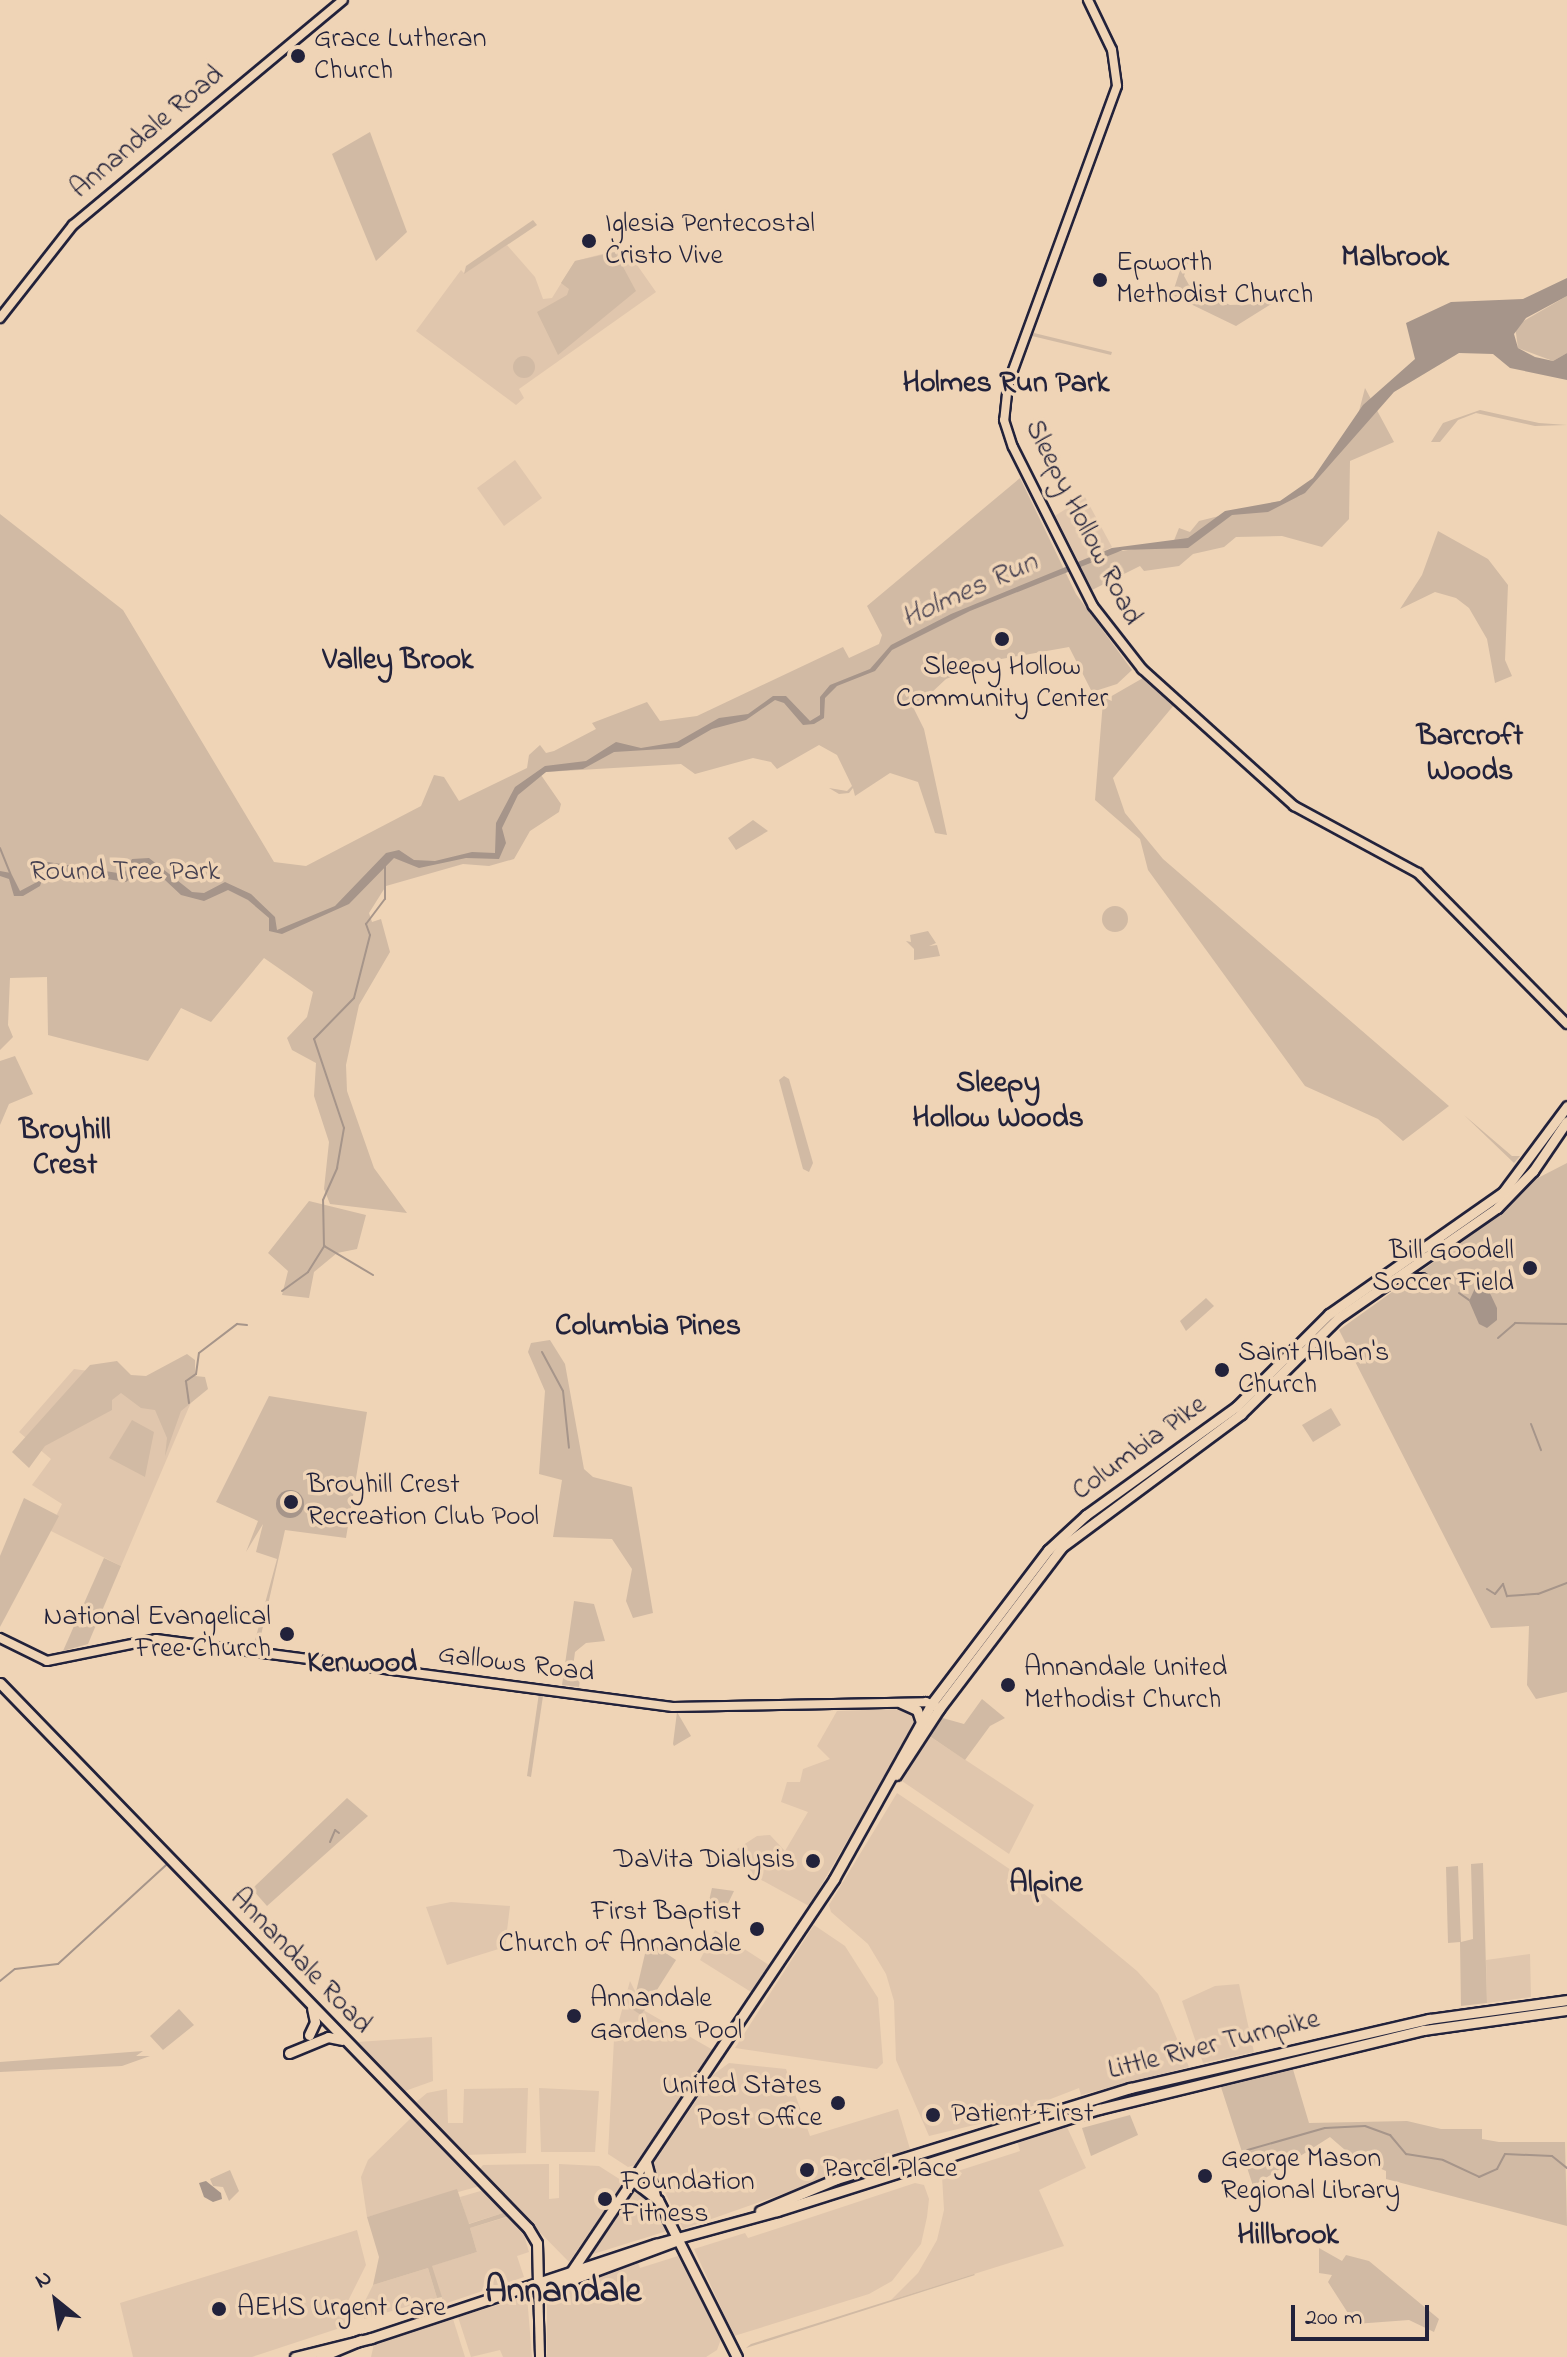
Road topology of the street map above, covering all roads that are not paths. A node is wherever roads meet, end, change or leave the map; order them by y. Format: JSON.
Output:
{"nodes":[{"id":1,"x":343,"y":0,"type":"edge"},
{"id":2,"x":1088,"y":0,"type":"edge"},
{"id":3,"x":0,"y":318,"type":"edge"},
{"id":4,"x":1567,"y":1024,"type":"edge"},
{"id":5,"x":1567,"y":1106,"type":"edge"},
{"id":6,"x":1567,"y":1121,"type":"edge"},
{"id":7,"x":1421,"y":1278,"type":"dead end"},
{"id":8,"x":1393,"y":1281,"type":"junction"},
{"id":9,"x":0,"y":1638,"type":"edge"},
{"id":10,"x":0,"y":1683,"type":"edge"},
{"id":11,"x":901,"y":1703,"type":"junction"},
{"id":12,"x":936,"y":1706,"type":"junction"},
{"id":13,"x":921,"y":1722,"type":"junction"},
{"id":14,"x":893,"y":1778,"type":"junction"},
{"id":15,"x":1567,"y":2000,"type":"edge"},
{"id":16,"x":311,"y":2005,"type":"junction"},
{"id":17,"x":1567,"y":2010,"type":"edge"},
{"id":18,"x":309,"y":2035,"type":"dead end"},
{"id":19,"x":351,"y":2046,"type":"junction"},
{"id":20,"x":289,"y":2053,"type":"dead end"},
{"id":21,"x":646,"y":2162,"type":"junction"},
{"id":22,"x":853,"y":2174,"type":"junction"},
{"id":23,"x":632,"y":2180,"type":"junction"},
{"id":24,"x":822,"y":2194,"type":"junction"},
{"id":25,"x":655,"y":2196,"type":"junction"},
{"id":26,"x":745,"y":2220,"type":"junction"},
{"id":27,"x":678,"y":2240,"type":"junction"},
{"id":28,"x":571,"y":2272,"type":"junction"},
{"id":29,"x":538,"y":2284,"type":"junction"},
{"id":30,"x":361,"y":2340,"type":"junction"},
{"id":31,"x":295,"y":2357,"type":"edge"},
{"id":32,"x":320,"y":2357,"type":"edge"},
{"id":33,"x":540,"y":2357,"type":"edge"},
{"id":34,"x":737,"y":2357,"type":"edge"}],
"edges":[{"from":1,"to":3,"type":"main road","name":"Annandale Road"},
{"from":2,"to":4,"type":"main road","name":"Sleepy Hollow Road"},
{"from":5,"to":12,"type":"main road","name":"Columbia Pike"},
{"from":6,"to":8,"type":"main road","name":"Columbia Pike"},
{"from":7,"to":8,"type":"main road"},
{"from":8,"to":12,"type":"main road","name":"Columbia Pike"},
{"from":9,"to":11,"type":"main road","name":"Gallows Road"},
{"from":10,"to":16,"type":"main road","name":"Annandale Road"},
{"from":11,"to":12,"type":"main road","name":"Gallows Road"},
{"from":11,"to":13,"type":"main road"},
{"from":12,"to":13,"type":"main road","name":"Columbia Pike"},
{"from":12,"to":14,"type":"main road","name":"Columbia Pike"},
{"from":13,"to":14,"type":"main road","name":"Columbia Pike"},
{"from":14,"to":21,"type":"main road","name":"Columbia Pike"},
{"from":15,"to":22,"type":"main road","name":"Little River Turnpike"},
{"from":16,"to":18,"type":"main road"},
{"from":16,"to":19,"type":"main road","name":"Annandale Road"},
{"from":17,"to":24,"type":"main road","name":"Little River Turnpike"},
{"from":19,"to":20,"type":"main road"},
{"from":19,"to":29,"type":"main road","name":"Annandale Road"},
{"from":21,"to":23,"type":"main road","name":"Columbia Pike"},
{"from":21,"to":25,"type":"main road"},
{"from":22,"to":24,"type":"main road"},
{"from":22,"to":26,"type":"main road","name":"Little River Turnpike"},
{"from":23,"to":25,"type":"main road"},
{"from":23,"to":28,"type":"main road","name":"Columbia Pike"},
{"from":24,"to":26,"type":"main road","name":"Little River Turnpike"},
{"from":25,"to":27,"type":"main road"},
{"from":26,"to":27,"type":"main road","name":"Little River Turnpike"},
{"from":27,"to":28,"type":"main road","name":"Little River Turnpike"},
{"from":27,"to":29,"type":"main road","name":"Little River Turnpike"},
{"from":27,"to":34,"type":"main road"},
{"from":28,"to":29,"type":"main road","name":"Little River Turnpike"},
{"from":29,"to":30,"type":"main road","name":"Little River Turnpike"},
{"from":29,"to":33,"type":"main road"},
{"from":30,"to":31,"type":"main road","name":"Little River Turnpike"},
{"from":30,"to":32,"type":"main road","name":"Little River Turnpike"}]}
